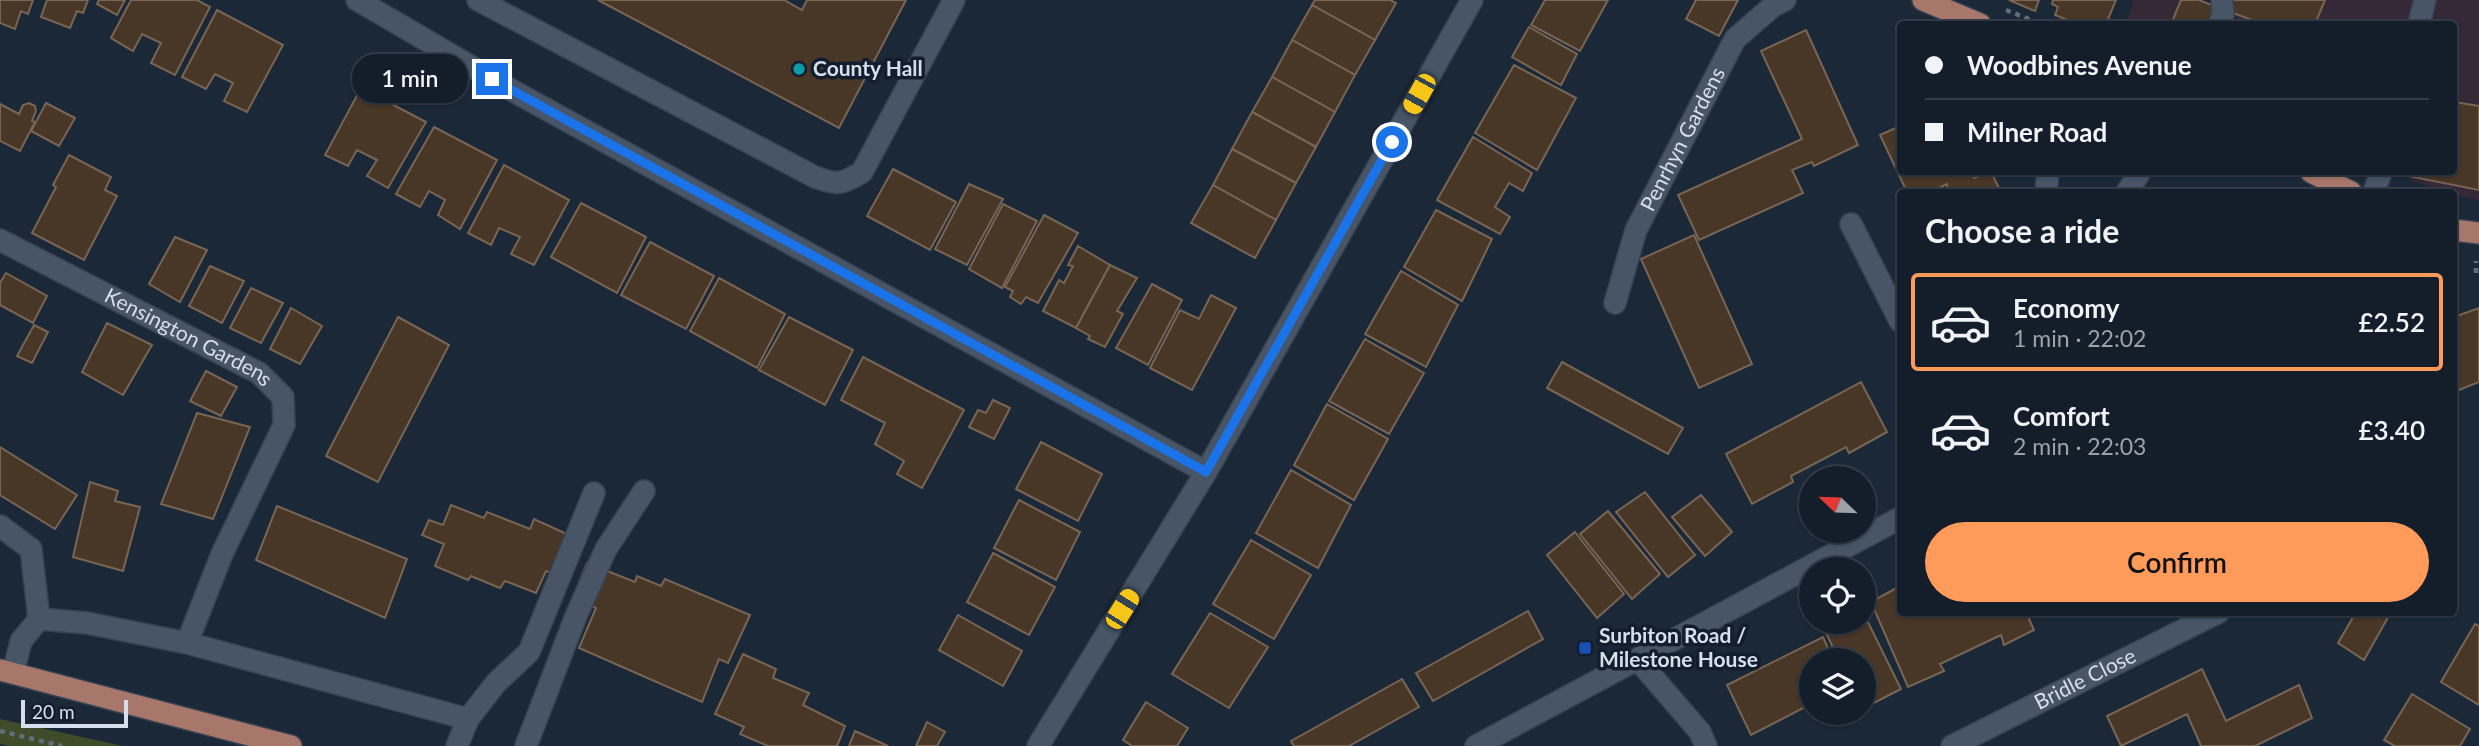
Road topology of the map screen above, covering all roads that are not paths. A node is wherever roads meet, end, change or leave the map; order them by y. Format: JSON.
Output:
{"nodes":[{"id":1,"x":357,"y":0,"type":"edge"},
{"id":2,"x":478,"y":0,"type":"edge"},
{"id":3,"x":954,"y":0,"type":"edge"},
{"id":4,"x":1472,"y":0,"type":"edge"},
{"id":5,"x":1785,"y":0,"type":"edge"},
{"id":6,"x":1923,"y":0,"type":"edge"},
{"id":7,"x":2222,"y":0,"type":"edge"},
{"id":8,"x":2425,"y":0,"type":"edge"},
{"id":9,"x":1973,"y":21,"type":"edge"},
{"id":10,"x":2221,"y":21,"type":"edge"},
{"id":11,"x":2420,"y":21,"type":"edge"},
{"id":12,"x":2317,"y":175,"type":"edge"},
{"id":13,"x":2345,"y":189,"type":"edge"},
{"id":14,"x":1851,"y":224,"type":"dead end"},
{"id":15,"x":2457,"y":230,"type":"edge"},
{"id":16,"x":2479,"y":233,"type":"edge"},
{"id":17,"x":0,"y":240,"type":"edge"},
{"id":18,"x":1615,"y":303,"type":"dead end"},
{"id":19,"x":1897,"y":315,"type":"edge"},
{"id":20,"x":1206,"y":472,"type":"junction"},
{"id":21,"x":644,"y":491,"type":"dead end"},
{"id":22,"x":594,"y":493,"type":"dead end"},
{"id":23,"x":1897,"y":520,"type":"edge"},
{"id":24,"x":0,"y":526,"type":"edge"},
{"id":25,"x":2211,"y":616,"type":"edge"},
{"id":26,"x":40,"y":619,"type":"junction"},
{"id":27,"x":187,"y":643,"type":"junction"},
{"id":28,"x":1638,"y":660,"type":"junction"},
{"id":29,"x":6,"y":671,"type":"edge"},
{"id":30,"x":468,"y":719,"type":"junction"},
{"id":31,"x":291,"y":746,"type":"edge"},
{"id":32,"x":457,"y":746,"type":"edge"},
{"id":33,"x":526,"y":746,"type":"edge"},
{"id":34,"x":1038,"y":746,"type":"edge"},
{"id":35,"x":1476,"y":746,"type":"edge"},
{"id":36,"x":1706,"y":746,"type":"edge"},
{"id":37,"x":1952,"y":746,"type":"edge"}],
"edges":[{"from":1,"to":20,"type":"street"},
{"from":2,"to":3,"type":"street"},
{"from":4,"to":20,"type":"street"},
{"from":5,"to":18,"type":"street","name":"Penrhyn Gardens"},
{"from":6,"to":9,"type":"main road"},
{"from":7,"to":10,"type":"street"},
{"from":8,"to":11,"type":"street"},
{"from":12,"to":13,"type":"main road"},
{"from":14,"to":19,"type":"street"},
{"from":15,"to":16,"type":"main road"},
{"from":17,"to":27,"type":"street","name":"Kensington Gardens"},
{"from":20,"to":34,"type":"street"},
{"from":21,"to":33,"type":"street"},
{"from":22,"to":30,"type":"street"},
{"from":23,"to":28,"type":"street"},
{"from":24,"to":26,"type":"street"},
{"from":25,"to":37,"type":"street","name":"Bridle Close"},
{"from":26,"to":27,"type":"street"},
{"from":26,"to":29,"type":"street"},
{"from":27,"to":30,"type":"street"},
{"from":28,"to":35,"type":"street"},
{"from":28,"to":36,"type":"street"},
{"from":29,"to":31,"type":"main road"},
{"from":30,"to":32,"type":"street"}]}
